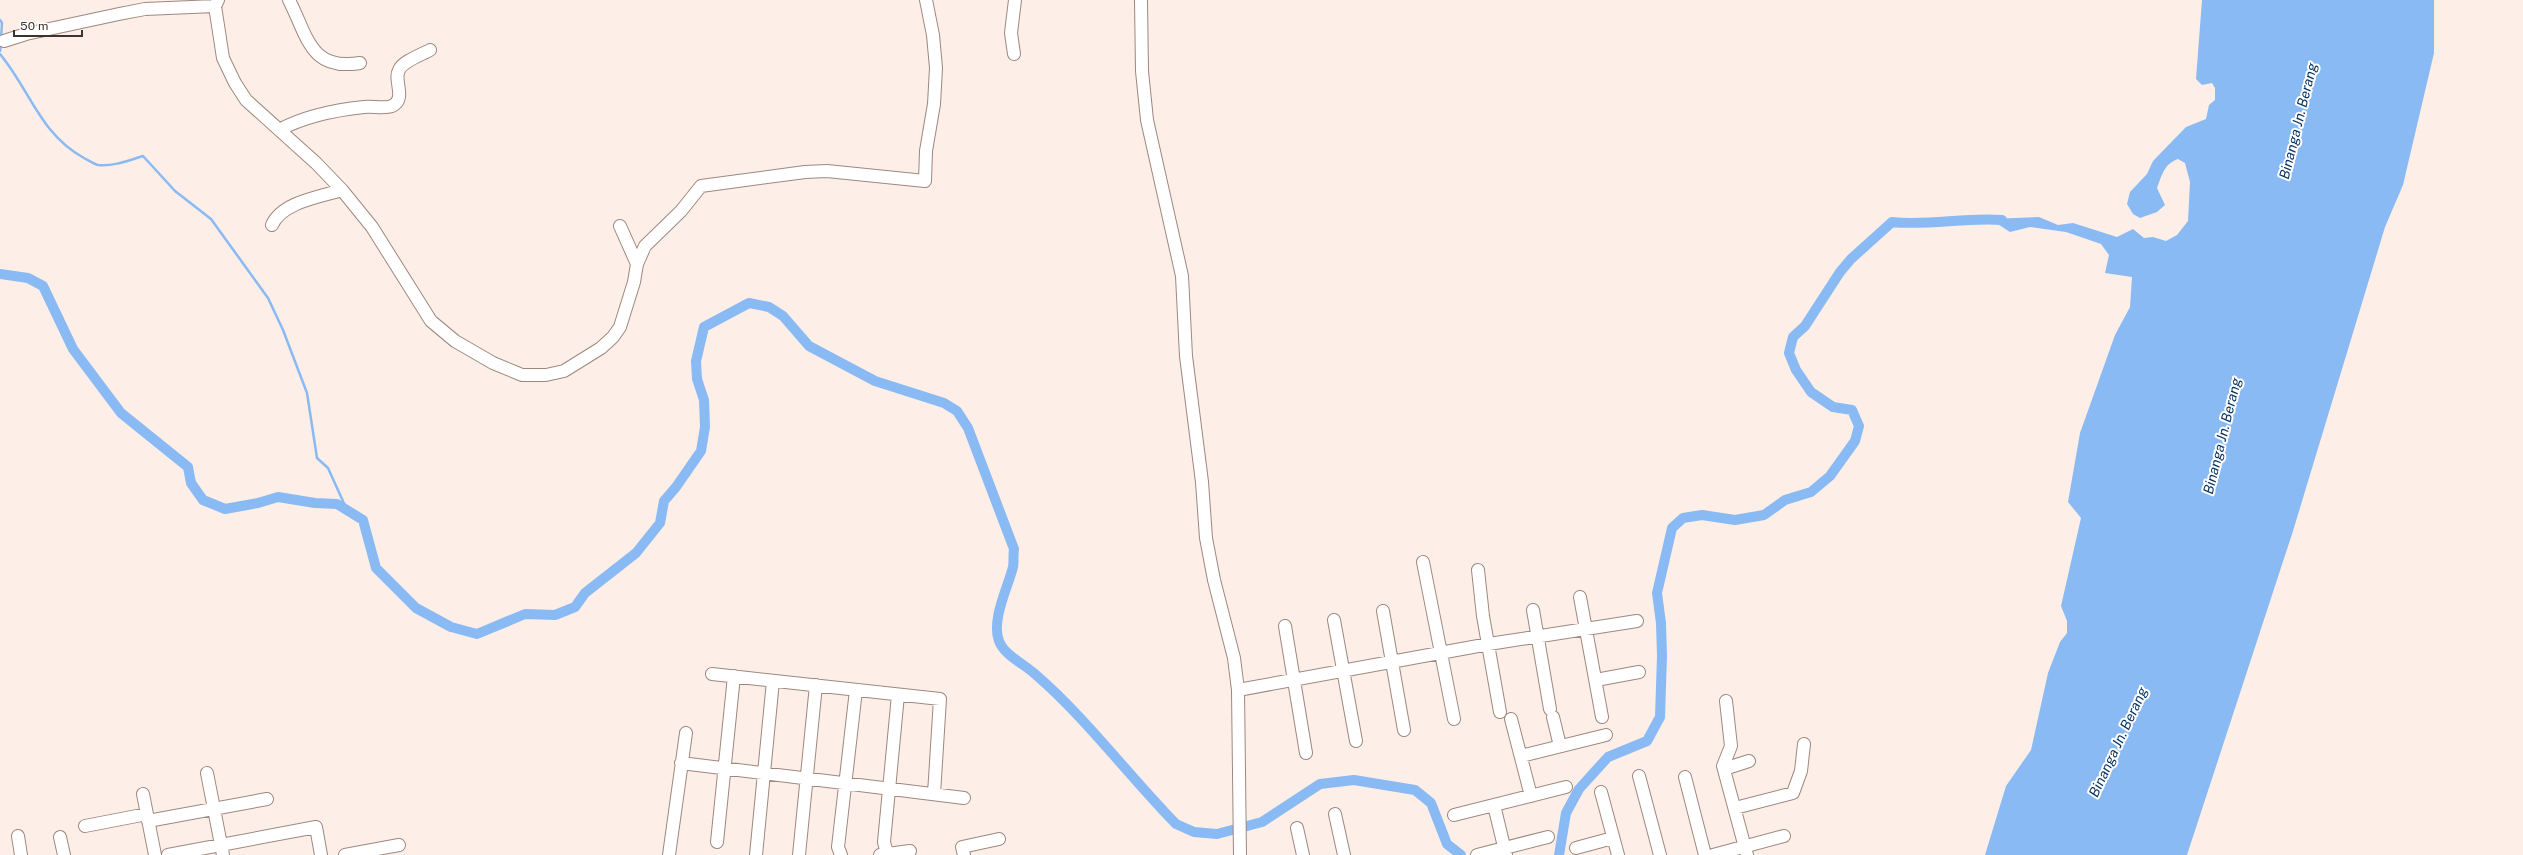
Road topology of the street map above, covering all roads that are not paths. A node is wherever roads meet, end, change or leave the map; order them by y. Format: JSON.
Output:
{"nodes":[{"id":1,"x":289,"y":0,"type":"edge"},
{"id":2,"x":926,"y":0,"type":"edge"},
{"id":3,"x":1014,"y":0,"type":"edge"},
{"id":4,"x":1141,"y":0,"type":"edge"},
{"id":5,"x":217,"y":3,"type":"edge"},
{"id":6,"x":4,"y":41,"type":"dead end"},
{"id":7,"x":430,"y":50,"type":"dead end"},
{"id":8,"x":1014,"y":54,"type":"dead end"},
{"id":9,"x":360,"y":63,"type":"dead end"},
{"id":10,"x":279,"y":130,"type":"junction"},
{"id":11,"x":342,"y":190,"type":"junction"},
{"id":12,"x":272,"y":225,"type":"dead end"},
{"id":13,"x":620,"y":226,"type":"dead end"},
{"id":14,"x":637,"y":264,"type":"junction"},
{"id":15,"x":1423,"y":562,"type":"dead end"},
{"id":16,"x":1478,"y":570,"type":"dead end"},
{"id":17,"x":1580,"y":597,"type":"dead end"},
{"id":18,"x":1533,"y":610,"type":"dead end"},
{"id":19,"x":1383,"y":611,"type":"dead end"},
{"id":20,"x":1334,"y":620,"type":"dead end"},
{"id":21,"x":1637,"y":621,"type":"dead end"},
{"id":22,"x":1285,"y":626,"type":"dead end"},
{"id":23,"x":1586,"y":629,"type":"junction"},
{"id":24,"x":1538,"y":637,"type":"junction"},
{"id":25,"x":1489,"y":644,"type":"junction"},
{"id":26,"x":1441,"y":654,"type":"junction"},
{"id":27,"x":1392,"y":663,"type":"junction"},
{"id":28,"x":1343,"y":671,"type":"junction"},
{"id":29,"x":1639,"y":672,"type":"dead end"},
{"id":30,"x":712,"y":674,"type":"dead end"},
{"id":31,"x":734,"y":676,"type":"junction"},
{"id":32,"x":1596,"y":680,"type":"junction"},
{"id":33,"x":774,"y":681,"type":"junction"},
{"id":34,"x":1294,"y":681,"type":"junction"},
{"id":35,"x":816,"y":685,"type":"junction"},
{"id":36,"x":856,"y":690,"type":"junction"},
{"id":37,"x":1238,"y":690,"type":"junction"},
{"id":38,"x":898,"y":694,"type":"junction"},
{"id":39,"x":1726,"y":702,"type":"dead end"},
{"id":40,"x":1500,"y":712,"type":"dead end"},
{"id":41,"x":1602,"y":717,"type":"dead end"},
{"id":42,"x":1511,"y":718,"type":"dead end"},
{"id":43,"x":1454,"y":719,"type":"dead end"},
{"id":44,"x":1404,"y":730,"type":"dead end"},
{"id":45,"x":686,"y":733,"type":"dead end"},
{"id":46,"x":1606,"y":735,"type":"dead end"},
{"id":47,"x":1356,"y":741,"type":"dead end"},
{"id":48,"x":1804,"y":744,"type":"dead end"},
{"id":49,"x":1560,"y":746,"type":"junction"},
{"id":50,"x":1306,"y":753,"type":"dead end"},
{"id":51,"x":1520,"y":756,"type":"junction"},
{"id":52,"x":1749,"y":761,"type":"dead end"},
{"id":53,"x":682,"y":763,"type":"junction"},
{"id":54,"x":724,"y":768,"type":"junction"},
{"id":55,"x":1724,"y":769,"type":"junction"},
{"id":56,"x":207,"y":773,"type":"dead end"},
{"id":57,"x":763,"y":773,"type":"junction"},
{"id":58,"x":1639,"y":776,"type":"dead end"},
{"id":59,"x":806,"y":778,"type":"junction"},
{"id":60,"x":1685,"y":778,"type":"dead end"},
{"id":61,"x":846,"y":783,"type":"junction"},
{"id":62,"x":1566,"y":787,"type":"dead end"},
{"id":63,"x":889,"y":788,"type":"junction"},
{"id":64,"x":1601,"y":792,"type":"dead end"},
{"id":65,"x":143,"y":794,"type":"dead end"},
{"id":66,"x":934,"y":794,"type":"junction"},
{"id":67,"x":1531,"y":796,"type":"junction"},
{"id":68,"x":964,"y":798,"type":"dead end"},
{"id":69,"x":268,"y":799,"type":"dead end"},
{"id":70,"x":1494,"y":805,"type":"junction"},
{"id":71,"x":1735,"y":808,"type":"junction"},
{"id":72,"x":214,"y":809,"type":"junction"},
{"id":73,"x":1335,"y":814,"type":"dead end"},
{"id":74,"x":1454,"y":815,"type":"dead end"},
{"id":75,"x":148,"y":818,"type":"junction"},
{"id":76,"x":85,"y":826,"type":"dead end"},
{"id":77,"x":1297,"y":828,"type":"dead end"},
{"id":78,"x":18,"y":836,"type":"dead end"},
{"id":79,"x":1784,"y":836,"type":"dead end"},
{"id":80,"x":60,"y":837,"type":"dead end"},
{"id":81,"x":1548,"y":838,"type":"dead end"},
{"id":82,"x":1614,"y":838,"type":"junction"},
{"id":83,"x":999,"y":839,"type":"dead end"},
{"id":84,"x":717,"y":842,"type":"dead end"},
{"id":85,"x":399,"y":845,"type":"dead end"},
{"id":86,"x":1576,"y":848,"type":"dead end"},
{"id":87,"x":1240,"y":849,"type":"edge"},
{"id":88,"x":222,"y":850,"type":"edge"},
{"id":89,"x":910,"y":851,"type":"dead end"},
{"id":90,"x":1746,"y":851,"type":"edge"},
{"id":91,"x":1505,"y":852,"type":"edge"},
{"id":92,"x":883,"y":854,"type":"edge"},
{"id":93,"x":21,"y":855,"type":"edge"},
{"id":94,"x":64,"y":855,"type":"edge"},
{"id":95,"x":153,"y":855,"type":"edge"},
{"id":96,"x":168,"y":855,"type":"edge"},
{"id":97,"x":321,"y":855,"type":"edge"},
{"id":98,"x":345,"y":855,"type":"edge"},
{"id":99,"x":669,"y":855,"type":"edge"},
{"id":100,"x":756,"y":855,"type":"edge"},
{"id":101,"x":799,"y":855,"type":"edge"},
{"id":102,"x":841,"y":855,"type":"edge"},
{"id":103,"x":964,"y":855,"type":"edge"},
{"id":104,"x":1303,"y":855,"type":"edge"},
{"id":105,"x":1344,"y":855,"type":"edge"},
{"id":106,"x":1477,"y":855,"type":"edge"},
{"id":107,"x":1618,"y":855,"type":"edge"},
{"id":108,"x":1660,"y":855,"type":"edge"},
{"id":109,"x":1705,"y":855,"type":"edge"},
{"id":110,"x":1713,"y":855,"type":"edge"}],
"edges":[{"from":1,"to":9,"type":"street"},
{"from":2,"to":14,"type":"street"},
{"from":3,"to":8,"type":"street"},
{"from":4,"to":37,"type":"street"},
{"from":5,"to":6,"type":"street"},
{"from":5,"to":10,"type":"street"},
{"from":7,"to":10,"type":"street"},
{"from":10,"to":11,"type":"street"},
{"from":11,"to":12,"type":"street"},
{"from":11,"to":14,"type":"street"},
{"from":13,"to":14,"type":"street"},
{"from":15,"to":26,"type":"street"},
{"from":16,"to":25,"type":"street"},
{"from":17,"to":23,"type":"street"},
{"from":18,"to":24,"type":"street"},
{"from":19,"to":27,"type":"street"},
{"from":20,"to":28,"type":"street"},
{"from":21,"to":23,"type":"street"},
{"from":22,"to":34,"type":"street"},
{"from":23,"to":24,"type":"street"},
{"from":23,"to":32,"type":"street"},
{"from":24,"to":25,"type":"street"},
{"from":24,"to":49,"type":"street"},
{"from":25,"to":26,"type":"street"},
{"from":25,"to":40,"type":"street"},
{"from":26,"to":27,"type":"street"},
{"from":26,"to":43,"type":"street"},
{"from":27,"to":28,"type":"street"},
{"from":27,"to":44,"type":"street"},
{"from":28,"to":34,"type":"street"},
{"from":28,"to":47,"type":"street"},
{"from":29,"to":32,"type":"street"},
{"from":30,"to":31,"type":"street"},
{"from":31,"to":33,"type":"street"},
{"from":31,"to":54,"type":"street"},
{"from":32,"to":41,"type":"street"},
{"from":33,"to":35,"type":"street"},
{"from":33,"to":57,"type":"street"},
{"from":34,"to":37,"type":"street"},
{"from":34,"to":50,"type":"street"},
{"from":35,"to":36,"type":"street"},
{"from":35,"to":59,"type":"street"},
{"from":36,"to":38,"type":"street"},
{"from":36,"to":61,"type":"street"},
{"from":37,"to":87,"type":"street"},
{"from":38,"to":63,"type":"street"},
{"from":38,"to":66,"type":"street"},
{"from":39,"to":55,"type":"street"},
{"from":42,"to":51,"type":"street"},
{"from":45,"to":53,"type":"street"},
{"from":46,"to":49,"type":"street"},
{"from":48,"to":71,"type":"street"},
{"from":49,"to":51,"type":"street"},
{"from":51,"to":67,"type":"street"},
{"from":52,"to":55,"type":"street"},
{"from":53,"to":54,"type":"street"},
{"from":53,"to":99,"type":"street"},
{"from":54,"to":57,"type":"street"},
{"from":54,"to":84,"type":"street"},
{"from":55,"to":71,"type":"street"},
{"from":56,"to":72,"type":"street"},
{"from":57,"to":59,"type":"street"},
{"from":57,"to":100,"type":"street"},
{"from":58,"to":108,"type":"street"},
{"from":59,"to":61,"type":"street"},
{"from":59,"to":101,"type":"street"},
{"from":60,"to":109,"type":"street"},
{"from":61,"to":63,"type":"street"},
{"from":61,"to":102,"type":"street"},
{"from":62,"to":67,"type":"street"},
{"from":63,"to":66,"type":"street"},
{"from":63,"to":92,"type":"street"},
{"from":64,"to":82,"type":"street"},
{"from":65,"to":75,"type":"street"},
{"from":66,"to":68,"type":"street"},
{"from":67,"to":70,"type":"street"},
{"from":69,"to":72,"type":"street"},
{"from":70,"to":74,"type":"street"},
{"from":70,"to":91,"type":"street"},
{"from":71,"to":90,"type":"street"},
{"from":72,"to":75,"type":"street"},
{"from":72,"to":88,"type":"street"},
{"from":73,"to":105,"type":"street"},
{"from":75,"to":76,"type":"street"},
{"from":75,"to":95,"type":"street"},
{"from":77,"to":104,"type":"street"},
{"from":78,"to":93,"type":"street"},
{"from":79,"to":90,"type":"street"},
{"from":80,"to":94,"type":"street"},
{"from":81,"to":91,"type":"street"},
{"from":82,"to":86,"type":"street"},
{"from":82,"to":107,"type":"street"},
{"from":83,"to":103,"type":"street"},
{"from":85,"to":98,"type":"street"},
{"from":88,"to":96,"type":"street"},
{"from":88,"to":97,"type":"street"},
{"from":89,"to":92,"type":"street"},
{"from":90,"to":110,"type":"street"},
{"from":91,"to":106,"type":"street"}]}
